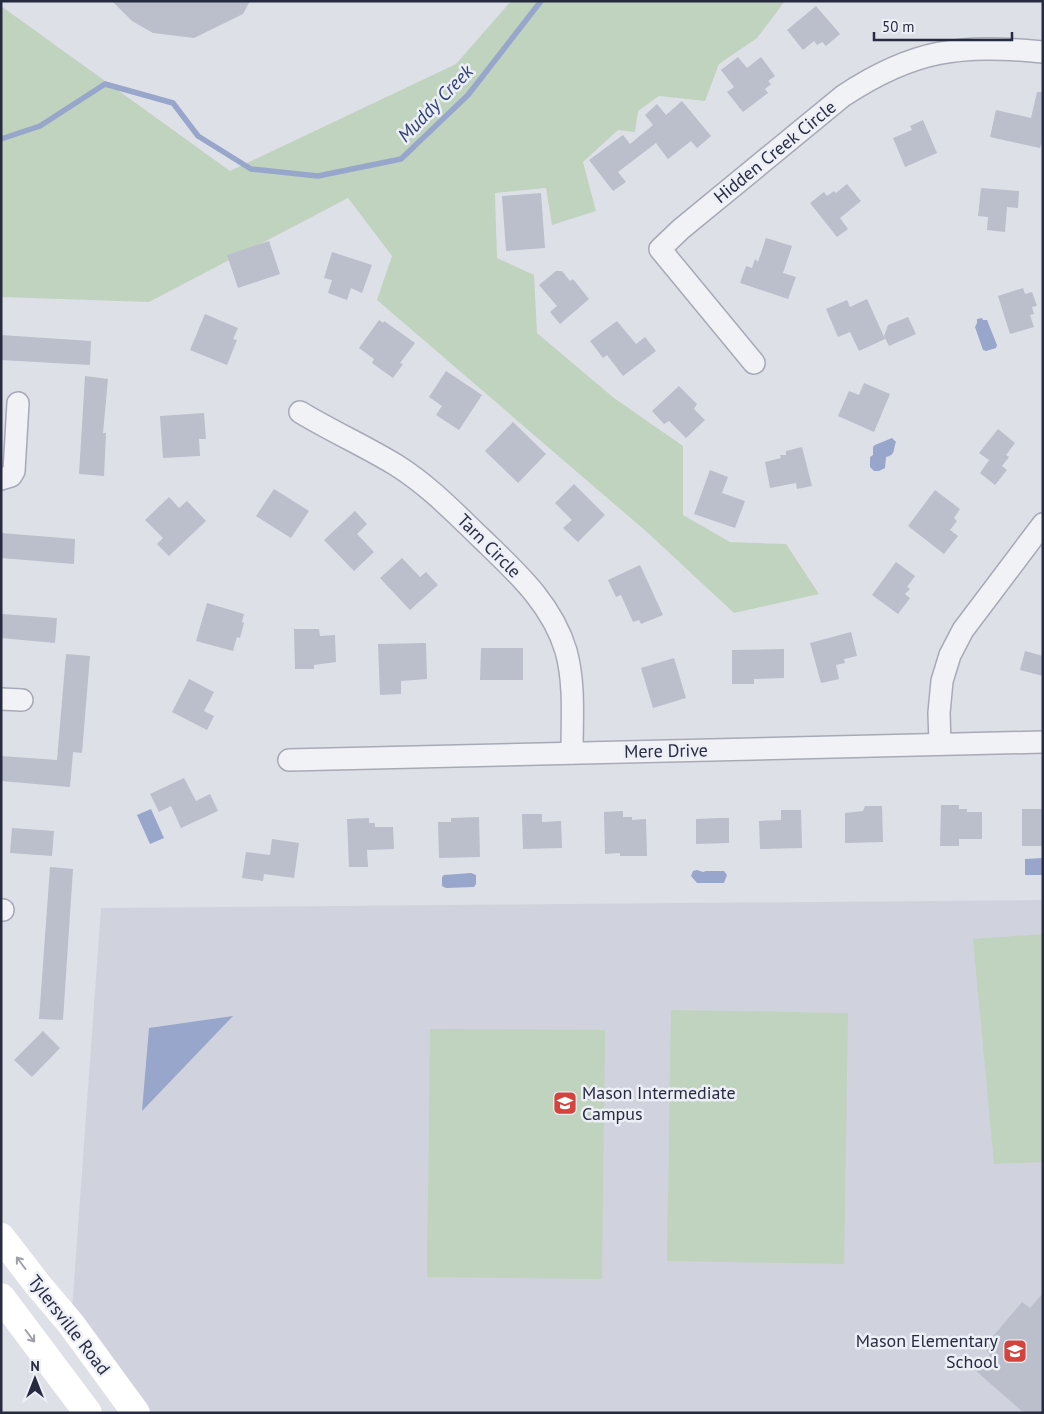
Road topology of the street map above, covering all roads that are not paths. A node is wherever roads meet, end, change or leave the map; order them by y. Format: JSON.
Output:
{"nodes":[{"id":1,"x":1043,"y":52,"type":"edge"},
{"id":2,"x":754,"y":363,"type":"dead end"},
{"id":3,"x":18,"y":403,"type":"dead end"},
{"id":4,"x":300,"y":412,"type":"dead end"},
{"id":5,"x":1,"y":479,"type":"edge"},
{"id":6,"x":1043,"y":524,"type":"edge"},
{"id":7,"x":1043,"y":742,"type":"edge"},
{"id":8,"x":940,"y":744,"type":"junction"},
{"id":9,"x":572,"y":753,"type":"junction"},
{"id":10,"x":289,"y":760,"type":"dead end"},
{"id":11,"x":1,"y":1237,"type":"edge"},
{"id":12,"x":1,"y":1297,"type":"edge"},
{"id":13,"x":88,"y":1413,"type":"edge"},
{"id":14,"x":136,"y":1413,"type":"edge"}],
"edges":[{"from":1,"to":2,"type":"street","name":"Hidden Creek Circle"},
{"from":3,"to":5,"type":"street"},
{"from":4,"to":9,"type":"street","name":"Tarn Circle"},
{"from":6,"to":8,"type":"street"},
{"from":7,"to":8,"type":"street","name":"Mere Drive"},
{"from":8,"to":9,"type":"street","name":"Mere Drive"},
{"from":9,"to":10,"type":"street","name":"Mere Drive"},
{"from":14,"to":11,"type":"main road","name":"Tylersville Road","one_way":true},
{"from":12,"to":13,"type":"main road","name":"Tylersville Road","one_way":true}]}
